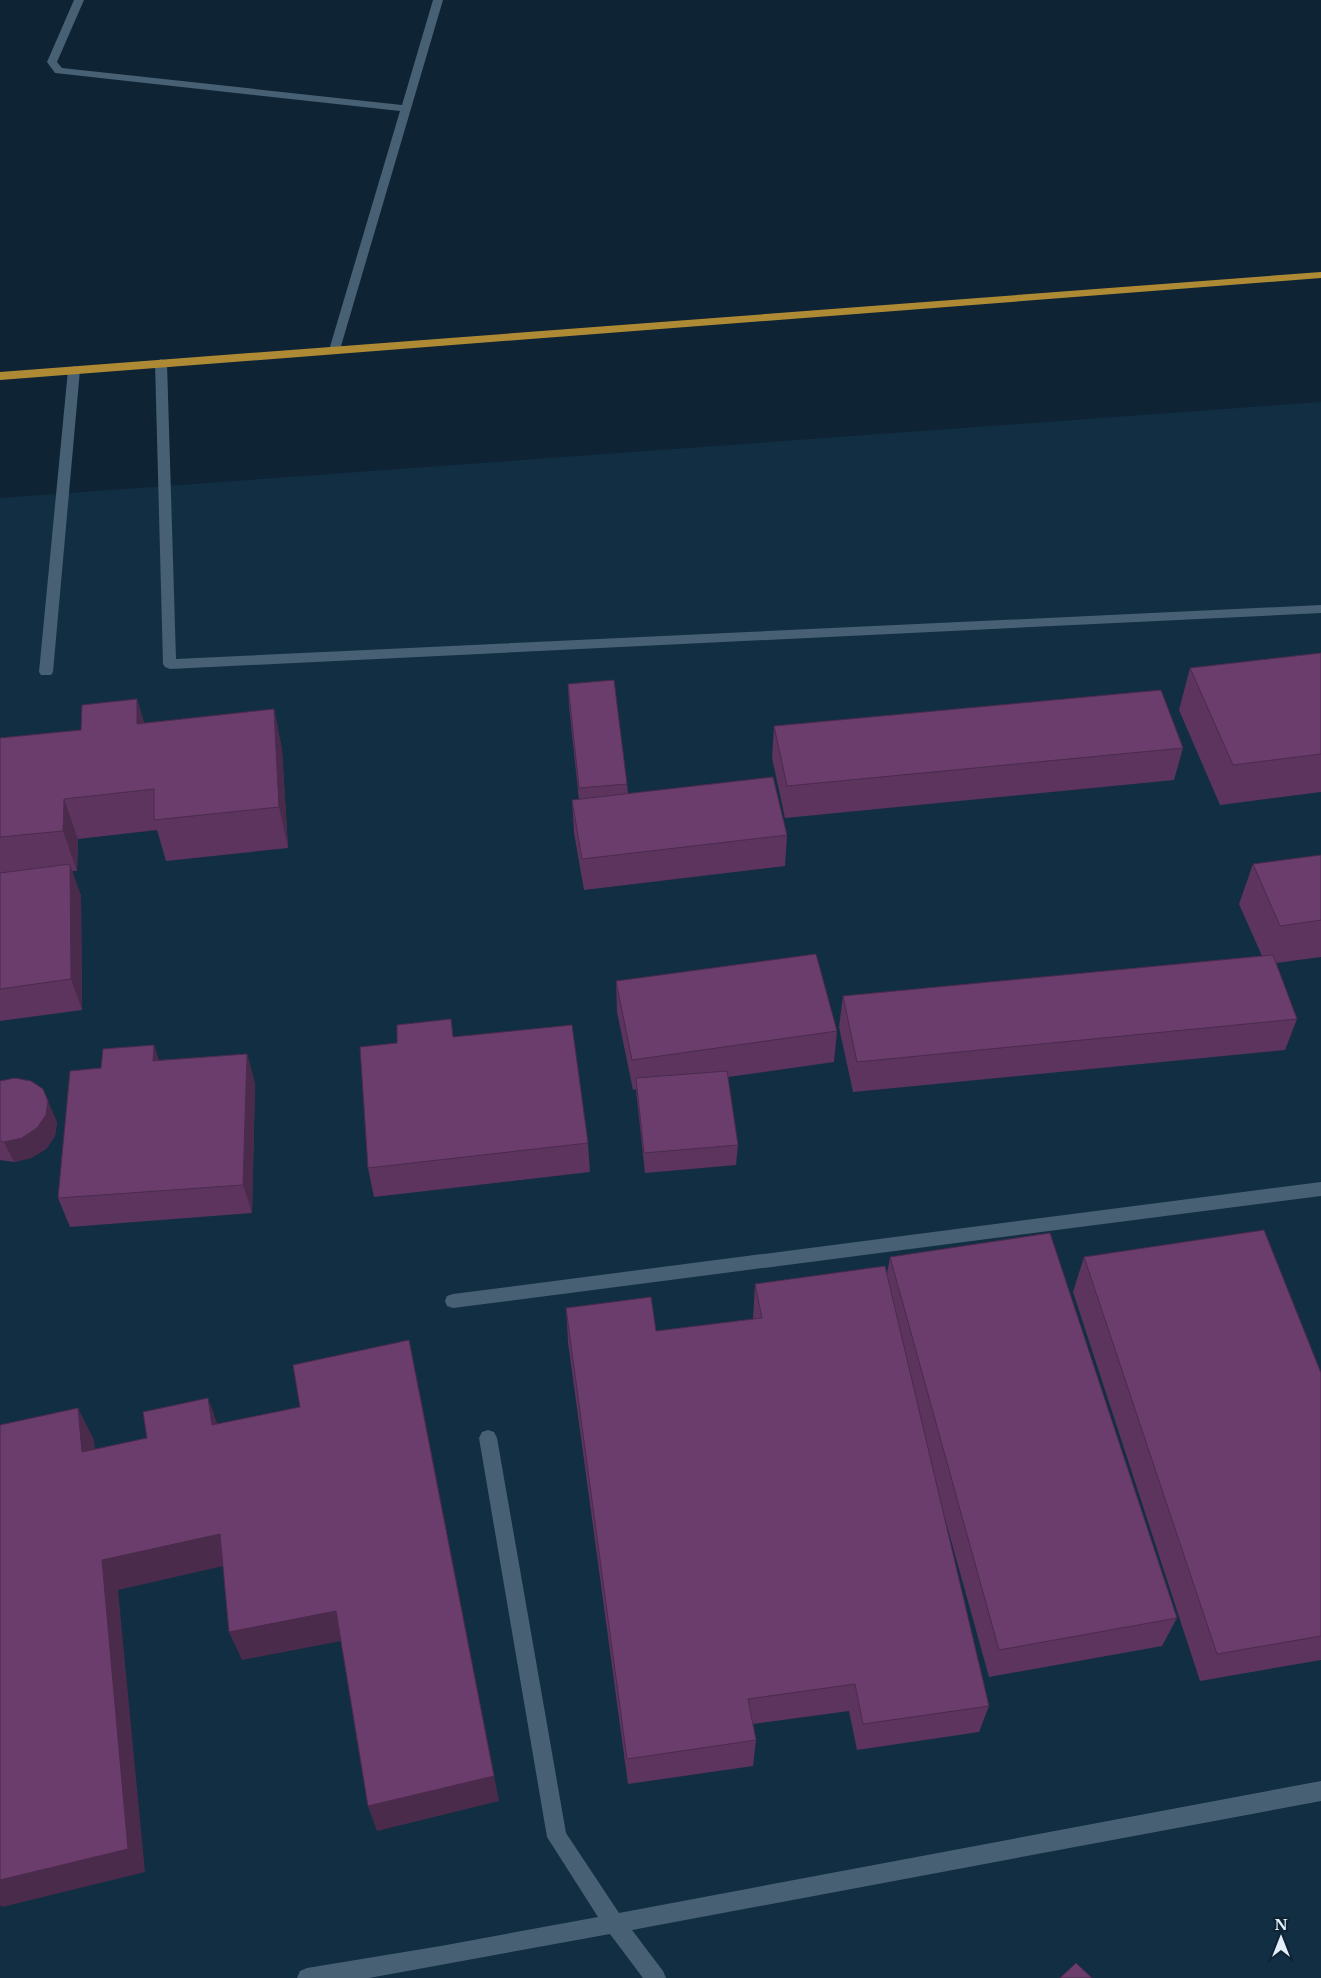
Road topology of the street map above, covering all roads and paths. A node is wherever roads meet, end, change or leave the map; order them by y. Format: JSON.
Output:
{"nodes":[{"id":1,"x":79,"y":0,"type":"edge"},
{"id":2,"x":438,"y":0,"type":"edge"},
{"id":3,"x":406,"y":109,"type":"junction"},
{"id":4,"x":1321,"y":275,"type":"edge"},
{"id":5,"x":335,"y":350,"type":"junction"},
{"id":6,"x":161,"y":363,"type":"junction"},
{"id":7,"x":74,"y":370,"type":"junction"},
{"id":8,"x":0,"y":376,"type":"edge"},
{"id":9,"x":1321,"y":609,"type":"edge"},
{"id":10,"x":46,"y":672,"type":"dead end"},
{"id":11,"x":1321,"y":1189,"type":"edge"},
{"id":12,"x":453,"y":1301,"type":"dead end"},
{"id":13,"x":488,"y":1438,"type":"dead end"},
{"id":14,"x":1321,"y":1791,"type":"edge"},
{"id":15,"x":615,"y":1924,"type":"junction"},
{"id":16,"x":307,"y":1978,"type":"edge"},
{"id":17,"x":656,"y":1978,"type":"edge"}],
"edges":[{"from":1,"to":3,"type":"street"},
{"from":2,"to":3,"type":"street"},
{"from":3,"to":5,"type":"street"},
{"from":4,"to":5,"type":"main road"},
{"from":5,"to":6,"type":"main road"},
{"from":6,"to":7,"type":"main road"},
{"from":6,"to":9,"type":"street"},
{"from":7,"to":8,"type":"main road"},
{"from":7,"to":10,"type":"street"},
{"from":11,"to":12,"type":"street"},
{"from":13,"to":15,"type":"street"},
{"from":14,"to":15,"type":"street"},
{"from":15,"to":16,"type":"street"},
{"from":15,"to":17,"type":"street"}]}
